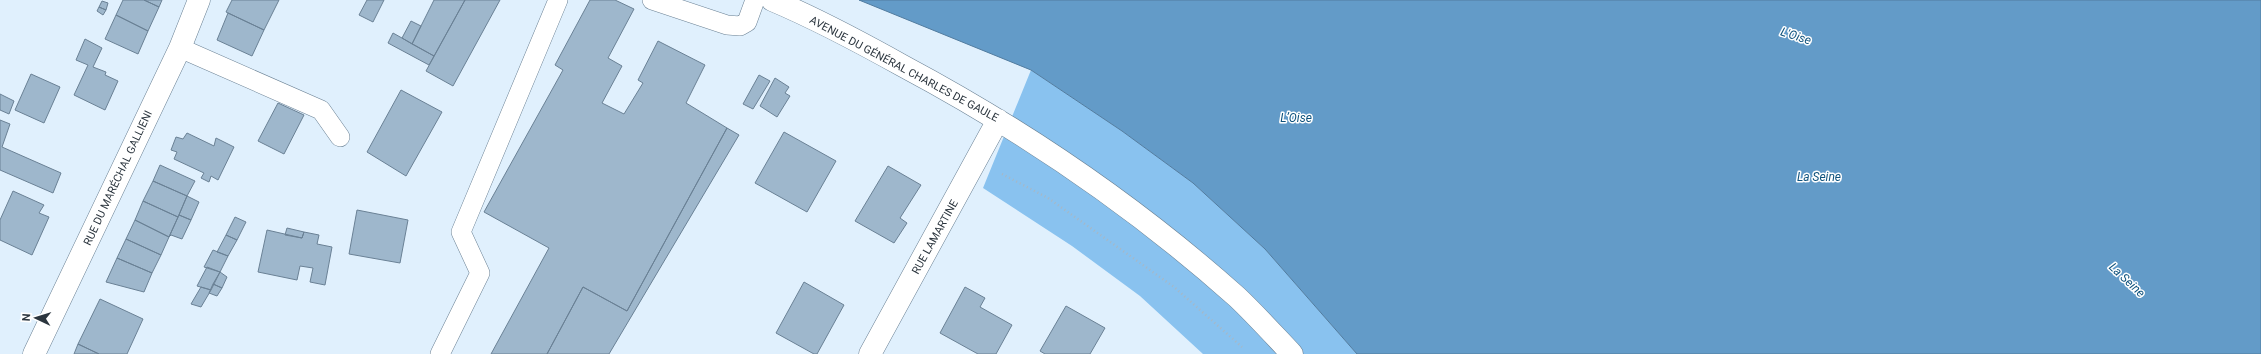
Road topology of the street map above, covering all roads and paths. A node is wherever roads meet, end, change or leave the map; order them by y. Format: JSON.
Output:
{"nodes":[{"id":1,"x":199,"y":0,"type":"edge"},
{"id":2,"x":558,"y":0,"type":"edge"},
{"id":3,"x":652,"y":0,"type":"edge"},
{"id":4,"x":755,"y":0,"type":"edge"},
{"id":5,"x":772,"y":0,"type":"edge"},
{"id":6,"x":180,"y":48,"type":"junction"},
{"id":7,"x":998,"y":120,"type":"junction"},
{"id":8,"x":340,"y":137,"type":"dead end"},
{"id":9,"x":977,"y":160,"type":"junction"},
{"id":10,"x":1243,"y":348,"type":"dead end"},
{"id":11,"x":34,"y":354,"type":"edge"},
{"id":12,"x":440,"y":354,"type":"edge"},
{"id":13,"x":870,"y":354,"type":"edge"},
{"id":14,"x":1292,"y":354,"type":"edge"}],
"edges":[{"from":1,"to":6,"type":"street","name":"RUE DU MARÉCHAL GALLIENI"},
{"from":2,"to":12,"type":"lane"},
{"from":3,"to":4,"type":"lane"},
{"from":5,"to":7,"type":"street","name":"AVENUE DU GÉNÉRAL CHARLES DE GAULE"},
{"from":6,"to":8,"type":"lane"},
{"from":6,"to":11,"type":"street","name":"RUE DU MARÉCHAL GALLIENI"},
{"from":7,"to":9,"type":"street","name":"RUE LAMARTINE"},
{"from":7,"to":14,"type":"street","name":"AVENUE DU GÉNÉRAL CHARLES DE GAULE"},
{"from":9,"to":10,"type":"path"},
{"from":9,"to":13,"type":"street","name":"RUE LAMARTINE"}]}
